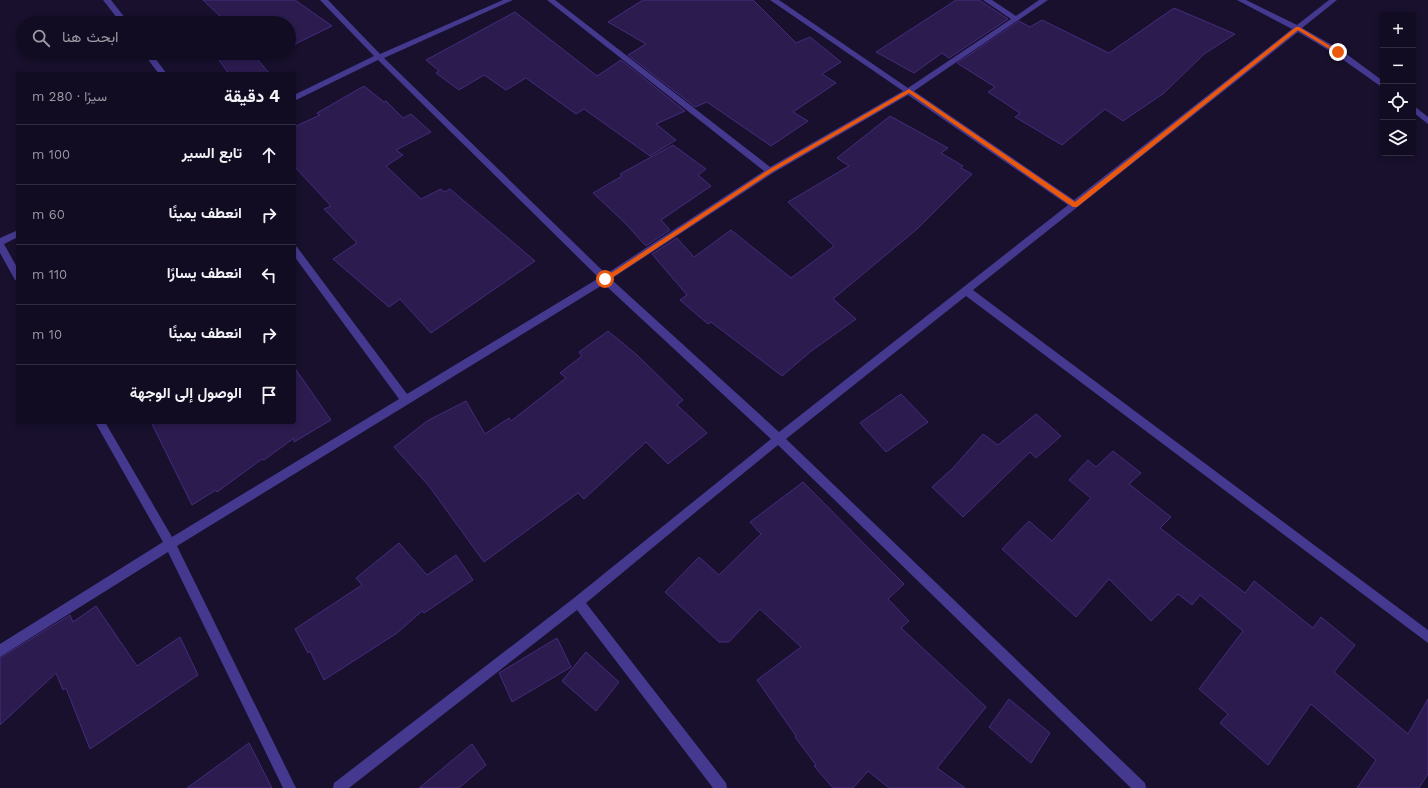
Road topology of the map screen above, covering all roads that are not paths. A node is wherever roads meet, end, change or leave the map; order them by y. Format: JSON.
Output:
{"nodes":[{"id":1,"x":107,"y":0,"type":"edge"},
{"id":2,"x":324,"y":0,"type":"edge"},
{"id":3,"x":509,"y":0,"type":"edge"},
{"id":4,"x":551,"y":0,"type":"edge"},
{"id":5,"x":774,"y":0,"type":"edge"},
{"id":6,"x":987,"y":0,"type":"edge"},
{"id":7,"x":1044,"y":0,"type":"edge"},
{"id":8,"x":1240,"y":0,"type":"edge"},
{"id":9,"x":1333,"y":0,"type":"edge"},
{"id":10,"x":120,"y":16,"type":"edge"},
{"id":11,"x":1015,"y":18,"type":"junction"},
{"id":12,"x":1298,"y":28,"type":"junction"},
{"id":13,"x":379,"y":57,"type":"junction"},
{"id":14,"x":152,"y":60,"type":"edge"},
{"id":15,"x":161,"y":72,"type":"edge"},
{"id":16,"x":1382,"y":84,"type":"edge"},
{"id":17,"x":909,"y":91,"type":"junction"},
{"id":18,"x":296,"y":97,"type":"edge"},
{"id":19,"x":1416,"y":111,"type":"edge"},
{"id":20,"x":1428,"y":121,"type":"edge"},
{"id":21,"x":770,"y":171,"type":"junction"},
{"id":22,"x":1075,"y":205,"type":"junction"},
{"id":23,"x":16,"y":234,"type":"edge"},
{"id":24,"x":0,"y":242,"type":"edge"},
{"id":25,"x":0,"y":245,"type":"edge"},
{"id":26,"x":296,"y":252,"type":"edge"},
{"id":27,"x":16,"y":273,"type":"edge"},
{"id":28,"x":605,"y":279,"type":"junction"},
{"id":29,"x":967,"y":291,"type":"junction"},
{"id":30,"x":406,"y":400,"type":"junction"},
{"id":31,"x":101,"y":424,"type":"edge"},
{"id":32,"x":779,"y":439,"type":"junction"},
{"id":33,"x":170,"y":544,"type":"junction"},
{"id":34,"x":578,"y":602,"type":"junction"},
{"id":35,"x":1428,"y":637,"type":"edge"},
{"id":36,"x":0,"y":651,"type":"edge"},
{"id":37,"x":290,"y":788,"type":"edge"},
{"id":38,"x":339,"y":788,"type":"edge"},
{"id":39,"x":721,"y":788,"type":"edge"},
{"id":40,"x":1140,"y":788,"type":"edge"}],
"edges":[{"from":1,"to":10,"type":"street"},
{"from":2,"to":13,"type":"street"},
{"from":3,"to":13,"type":"street"},
{"from":4,"to":21,"type":"street"},
{"from":5,"to":17,"type":"street"},
{"from":6,"to":11,"type":"street"},
{"from":7,"to":11,"type":"street"},
{"from":8,"to":12,"type":"street"},
{"from":9,"to":12,"type":"street"},
{"from":11,"to":17,"type":"street"},
{"from":12,"to":16,"type":"street"},
{"from":12,"to":22,"type":"street"},
{"from":13,"to":18,"type":"street"},
{"from":13,"to":28,"type":"street"},
{"from":14,"to":15,"type":"street"},
{"from":17,"to":21,"type":"street"},
{"from":17,"to":22,"type":"street"},
{"from":19,"to":20,"type":"street"},
{"from":21,"to":28,"type":"street"},
{"from":22,"to":29,"type":"street"},
{"from":23,"to":24,"type":"street"},
{"from":25,"to":27,"type":"street"},
{"from":26,"to":30,"type":"street"},
{"from":28,"to":30,"type":"street"},
{"from":28,"to":32,"type":"street"},
{"from":29,"to":32,"type":"street"},
{"from":29,"to":35,"type":"street"},
{"from":30,"to":33,"type":"street"},
{"from":31,"to":33,"type":"street"},
{"from":32,"to":34,"type":"street"},
{"from":32,"to":40,"type":"street"},
{"from":33,"to":36,"type":"street"},
{"from":33,"to":37,"type":"street"},
{"from":34,"to":38,"type":"street"},
{"from":34,"to":39,"type":"street"}]}
